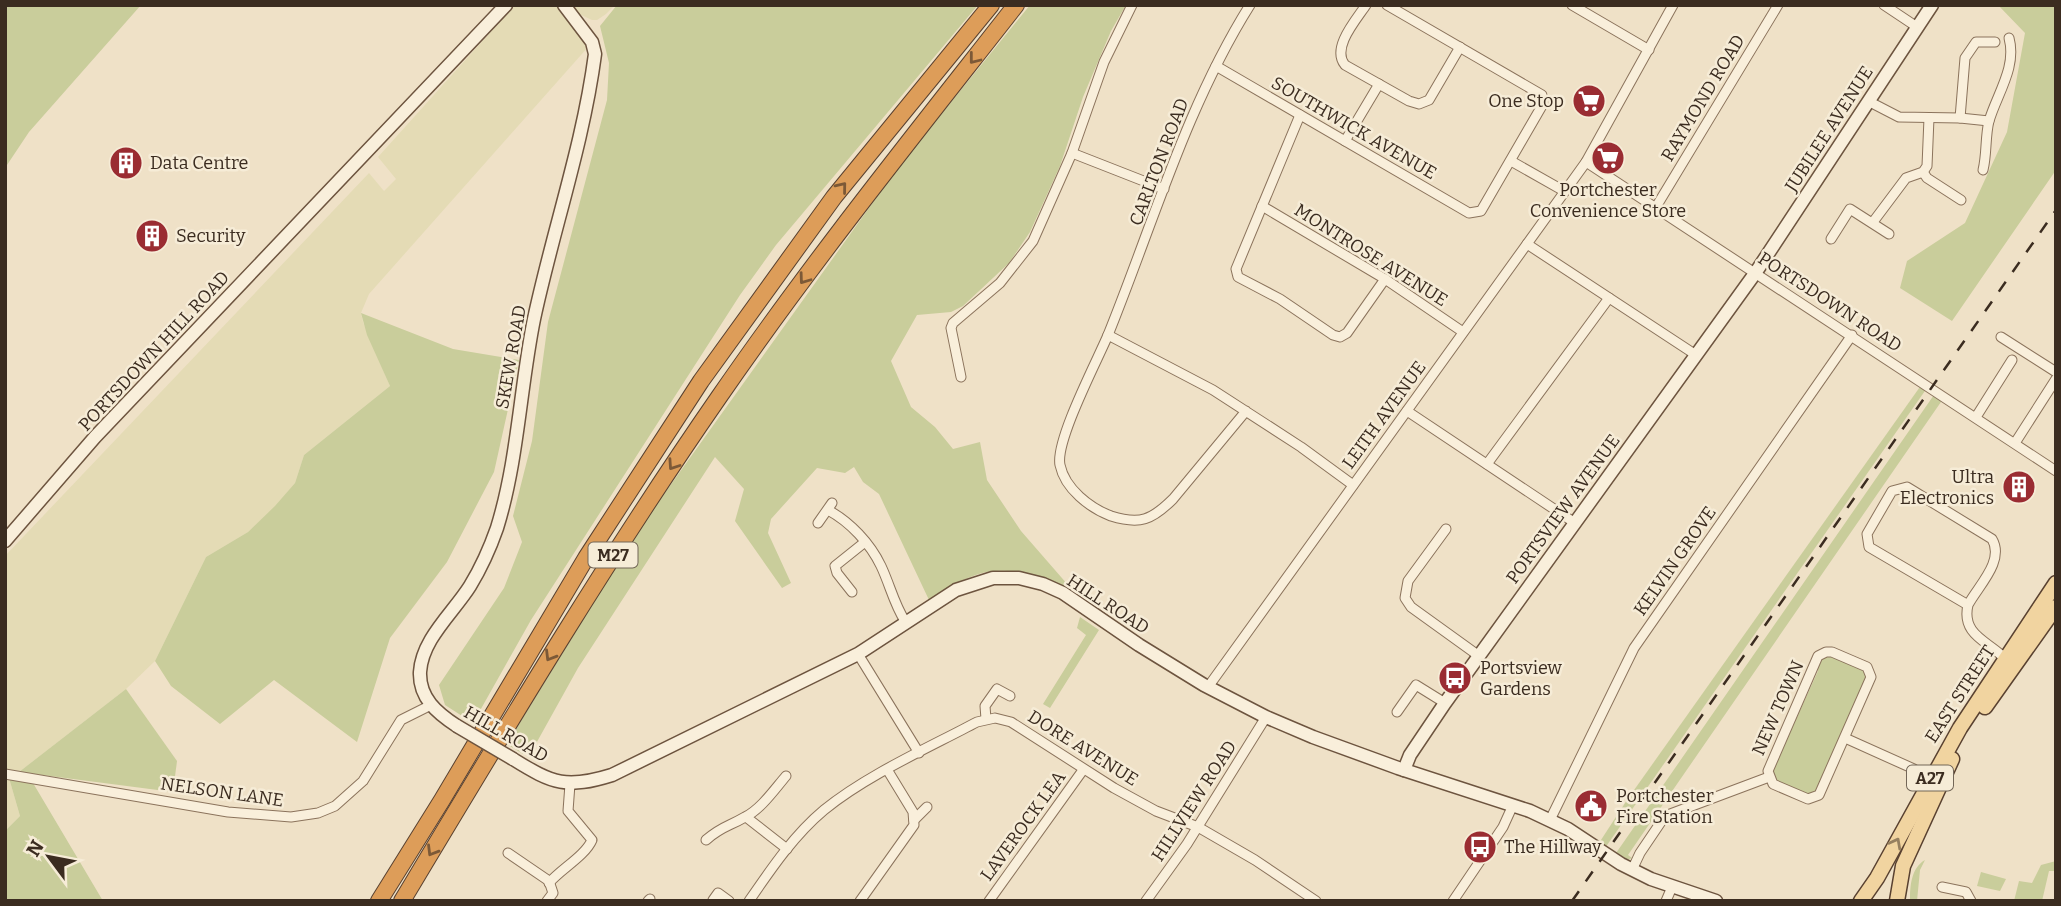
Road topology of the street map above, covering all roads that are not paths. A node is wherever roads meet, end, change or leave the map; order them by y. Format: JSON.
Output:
{"nodes":[{"id":1,"x":506,"y":5,"type":"edge"},
{"id":2,"x":564,"y":5,"type":"edge"},
{"id":3,"x":991,"y":5,"type":"edge"},
{"id":4,"x":1016,"y":5,"type":"edge"},
{"id":5,"x":1132,"y":5,"type":"edge"},
{"id":6,"x":1250,"y":5,"type":"edge"},
{"id":7,"x":1366,"y":5,"type":"edge"},
{"id":8,"x":1387,"y":5,"type":"edge"},
{"id":9,"x":1572,"y":5,"type":"edge"},
{"id":10,"x":1673,"y":5,"type":"edge"},
{"id":11,"x":1778,"y":5,"type":"edge"},
{"id":12,"x":1884,"y":5,"type":"edge"},
{"id":13,"x":1932,"y":5,"type":"edge"},
{"id":14,"x":1584,"y":8,"type":"edge"},
{"id":15,"x":1917,"y":27,"type":"junction"},
{"id":16,"x":2009,"y":38,"type":"dead end"},
{"id":17,"x":1995,"y":42,"type":"dead end"},
{"id":18,"x":1460,"y":47,"type":"junction"},
{"id":19,"x":1649,"y":50,"type":"junction"},
{"id":20,"x":1216,"y":66,"type":"junction"},
{"id":21,"x":1379,"y":84,"type":"junction"},
{"id":22,"x":1868,"y":101,"type":"junction"},
{"id":23,"x":1300,"y":115,"type":"junction"},
{"id":24,"x":1929,"y":118,"type":"junction"},
{"id":25,"x":1960,"y":118,"type":"junction"},
{"id":26,"x":1989,"y":121,"type":"junction"},
{"id":27,"x":1345,"y":141,"type":"junction"},
{"id":28,"x":1072,"y":153,"type":"junction"},
{"id":29,"x":1511,"y":161,"type":"junction"},
{"id":30,"x":1586,"y":162,"type":"junction"},
{"id":31,"x":1983,"y":170,"type":"dead end"},
{"id":32,"x":1923,"y":172,"type":"junction"},
{"id":33,"x":1164,"y":189,"type":"junction"},
{"id":34,"x":1564,"y":191,"type":"junction"},
{"id":35,"x":1961,"y":200,"type":"dead end"},
{"id":36,"x":1262,"y":206,"type":"junction"},
{"id":37,"x":1656,"y":207,"type":"junction"},
{"id":38,"x":1873,"y":222,"type":"junction"},
{"id":39,"x":1889,"y":234,"type":"dead end"},
{"id":40,"x":1831,"y":239,"type":"dead end"},
{"id":41,"x":1527,"y":244,"type":"junction"},
{"id":42,"x":1756,"y":272,"type":"junction"},
{"id":43,"x":1385,"y":279,"type":"junction"},
{"id":44,"x":1609,"y":298,"type":"junction"},
{"id":45,"x":1463,"y":332,"type":"junction"},
{"id":46,"x":1108,"y":335,"type":"junction"},
{"id":47,"x":1852,"y":335,"type":"junction"},
{"id":48,"x":2001,"y":337,"type":"dead end"},
{"id":49,"x":1696,"y":355,"type":"junction"},
{"id":50,"x":2012,"y":360,"type":"dead end"},
{"id":51,"x":2056,"y":372,"type":"edge"},
{"id":52,"x":961,"y":377,"type":"dead end"},
{"id":53,"x":2056,"y":379,"type":"edge"},
{"id":54,"x":1246,"y":411,"type":"junction"},
{"id":55,"x":1407,"y":411,"type":"junction"},
{"id":56,"x":1976,"y":417,"type":"junction"},
{"id":57,"x":2015,"y":443,"type":"junction"},
{"id":58,"x":1487,"y":464,"type":"junction"},
{"id":59,"x":2056,"y":471,"type":"edge"},
{"id":60,"x":1353,"y":485,"type":"junction"},
{"id":61,"x":818,"y":523,"type":"dead end"},
{"id":62,"x":1575,"y":523,"type":"junction"},
{"id":63,"x":1447,"y":529,"type":"dead end"},
{"id":64,"x":5,"y":541,"type":"edge"},
{"id":65,"x":865,"y":542,"type":"junction"},
{"id":66,"x":2055,"y":586,"type":"edge"},
{"id":67,"x":852,"y":592,"type":"dead end"},
{"id":68,"x":1969,"y":606,"type":"junction"},
{"id":69,"x":2056,"y":607,"type":"edge"},
{"id":70,"x":905,"y":621,"type":"junction"},
{"id":71,"x":858,"y":654,"type":"junction"},
{"id":72,"x":1479,"y":656,"type":"junction"},
{"id":73,"x":2005,"y":659,"type":"junction"},
{"id":74,"x":2005,"y":679,"type":"junction"},
{"id":75,"x":1208,"y":687,"type":"junction"},
{"id":76,"x":1010,"y":696,"type":"dead end"},
{"id":77,"x":1445,"y":704,"type":"junction"},
{"id":78,"x":431,"y":705,"type":"junction"},
{"id":79,"x":1397,"y":712,"type":"dead end"},
{"id":80,"x":1266,"y":717,"type":"junction"},
{"id":81,"x":986,"y":719,"type":"junction"},
{"id":82,"x":1845,"y":738,"type":"junction"},
{"id":83,"x":919,"y":753,"type":"junction"},
{"id":84,"x":1914,"y":769,"type":"dead end"},
{"id":85,"x":1083,"y":770,"type":"junction"},
{"id":86,"x":1404,"y":770,"type":"junction"},
{"id":87,"x":887,"y":771,"type":"junction"},
{"id":88,"x":5,"y":774,"type":"edge"},
{"id":89,"x":786,"y":776,"type":"dead end"},
{"id":90,"x":1769,"y":777,"type":"junction"},
{"id":91,"x":570,"y":785,"type":"junction"},
{"id":92,"x":1513,"y":805,"type":"junction"},
{"id":93,"x":928,"y":807,"type":"dead end"},
{"id":94,"x":746,"y":817,"type":"junction"},
{"id":95,"x":914,"y":820,"type":"junction"},
{"id":96,"x":1550,"y":820,"type":"junction"},
{"id":97,"x":1198,"y":827,"type":"junction"},
{"id":98,"x":706,"y":840,"type":"dead end"},
{"id":99,"x":787,"y":849,"type":"junction"},
{"id":100,"x":508,"y":853,"type":"dead end"},
{"id":101,"x":1632,"y":870,"type":"junction"},
{"id":102,"x":549,"y":883,"type":"junction"},
{"id":103,"x":1672,"y":887,"type":"junction"},
{"id":104,"x":1942,"y":887,"type":"dead end"},
{"id":105,"x":1311,"y":899,"type":"edge"},
{"id":106,"x":713,"y":900,"type":"edge"},
{"id":107,"x":379,"y":901,"type":"edge"},
{"id":108,"x":402,"y":901,"type":"edge"},
{"id":109,"x":547,"y":901,"type":"edge"},
{"id":110,"x":729,"y":901,"type":"edge"},
{"id":111,"x":749,"y":901,"type":"edge"},
{"id":112,"x":860,"y":901,"type":"edge"},
{"id":113,"x":989,"y":901,"type":"edge"},
{"id":114,"x":1146,"y":901,"type":"edge"},
{"id":115,"x":1453,"y":901,"type":"edge"},
{"id":116,"x":1666,"y":901,"type":"edge"},
{"id":117,"x":1716,"y":901,"type":"edge"},
{"id":118,"x":1861,"y":901,"type":"edge"},
{"id":119,"x":1897,"y":901,"type":"edge"},
{"id":120,"x":1971,"y":901,"type":"edge"}],
"edges":[{"from":1,"to":64,"type":"street","name":"PORTSDOWN HILL ROAD"},
{"from":2,"to":78,"type":"street","name":"SKEW ROAD"},
{"from":107,"to":3,"type":"highway","number":"M27","one_way":true},
{"from":4,"to":108,"type":"highway","number":"M27","one_way":true},
{"from":5,"to":28,"type":"street"},
{"from":6,"to":20,"type":"street","name":"CARLTON ROAD"},
{"from":7,"to":21,"type":"street"},
{"from":8,"to":18,"type":"street"},
{"from":9,"to":14,"type":"street"},
{"from":10,"to":19,"type":"street","name":"LEITH AVENUE"},
{"from":11,"to":37,"type":"street","name":"RAYMOND ROAD"},
{"from":12,"to":15,"type":"street"},
{"from":13,"to":15,"type":"street","name":"JUBILEE AVENUE"},
{"from":14,"to":19,"type":"street"},
{"from":15,"to":22,"type":"street","name":"JUBILEE AVENUE"},
{"from":16,"to":26,"type":"street"},
{"from":17,"to":25,"type":"street"},
{"from":18,"to":21,"type":"street"},
{"from":18,"to":29,"type":"street"},
{"from":19,"to":30,"type":"street","name":"LEITH AVENUE"},
{"from":20,"to":23,"type":"street","name":"SOUTHWICK AVENUE"},
{"from":20,"to":33,"type":"street","name":"CARLTON ROAD"},
{"from":21,"to":27,"type":"street"},
{"from":22,"to":24,"type":"street"},
{"from":22,"to":42,"type":"street","name":"JUBILEE AVENUE"},
{"from":23,"to":27,"type":"street","name":"SOUTHWICK AVENUE"},
{"from":23,"to":36,"type":"street"},
{"from":24,"to":25,"type":"street"},
{"from":24,"to":32,"type":"street"},
{"from":25,"to":26,"type":"street"},
{"from":26,"to":31,"type":"street"},
{"from":27,"to":29,"type":"street","name":"SOUTHWICK AVENUE"},
{"from":28,"to":33,"type":"street"},
{"from":28,"to":52,"type":"street"},
{"from":29,"to":34,"type":"street"},
{"from":30,"to":34,"type":"street","name":"LEITH AVENUE"},
{"from":30,"to":37,"type":"street","name":"PORTSDOWN ROAD"},
{"from":32,"to":35,"type":"street"},
{"from":32,"to":38,"type":"street"},
{"from":33,"to":46,"type":"street","name":"CARLTON ROAD"},
{"from":34,"to":41,"type":"street","name":"LEITH AVENUE"},
{"from":36,"to":43,"type":"street","name":"MONTROSE AVENUE"},
{"from":36,"to":43,"type":"street"},
{"from":37,"to":42,"type":"street","name":"PORTSDOWN ROAD"},
{"from":38,"to":39,"type":"street"},
{"from":38,"to":40,"type":"street"},
{"from":41,"to":44,"type":"street"},
{"from":41,"to":45,"type":"street","name":"LEITH AVENUE"},
{"from":42,"to":47,"type":"street","name":"PORTSDOWN ROAD"},
{"from":42,"to":49,"type":"street","name":"PORTSVIEW AVENUE"},
{"from":43,"to":45,"type":"street","name":"MONTROSE AVENUE"},
{"from":44,"to":49,"type":"street"},
{"from":44,"to":58,"type":"street"},
{"from":45,"to":55,"type":"street","name":"LEITH AVENUE"},
{"from":46,"to":54,"type":"street"},
{"from":46,"to":54,"type":"street","name":"CARLTON ROAD"},
{"from":47,"to":56,"type":"street","name":"PORTSDOWN ROAD"},
{"from":47,"to":96,"type":"street","name":"KELVIN GROVE"},
{"from":48,"to":51,"type":"street"},
{"from":49,"to":62,"type":"street","name":"PORTSVIEW AVENUE"},
{"from":50,"to":56,"type":"street"},
{"from":53,"to":57,"type":"street"},
{"from":54,"to":60,"type":"street"},
{"from":55,"to":58,"type":"street"},
{"from":55,"to":60,"type":"street","name":"LEITH AVENUE"},
{"from":56,"to":57,"type":"street","name":"PORTSDOWN ROAD"},
{"from":57,"to":59,"type":"street","name":"PORTSDOWN ROAD"},
{"from":58,"to":62,"type":"street"},
{"from":60,"to":75,"type":"street","name":"LEITH AVENUE"},
{"from":61,"to":65,"type":"street"},
{"from":62,"to":72,"type":"street","name":"PORTSVIEW AVENUE"},
{"from":63,"to":72,"type":"street"},
{"from":65,"to":67,"type":"street"},
{"from":65,"to":70,"type":"street"},
{"from":66,"to":73,"type":"main road","name":"EAST STREET","number":"A27"},
{"from":68,"to":68,"type":"street"},
{"from":68,"to":73,"type":"street"},
{"from":69,"to":74,"type":"main road","name":"EAST STREET","number":"A27"},
{"from":70,"to":71,"type":"street","name":"HILL ROAD"},
{"from":70,"to":75,"type":"street","name":"HILL ROAD"},
{"from":71,"to":83,"type":"street"},
{"from":71,"to":91,"type":"street","name":"HILL ROAD"},
{"from":72,"to":77,"type":"street","name":"PORTSVIEW AVENUE"},
{"from":73,"to":74,"type":"street"},
{"from":118,"to":73,"type":"main road","name":"EAST STREET","number":"A27","one_way":true},
{"from":74,"to":119,"type":"main road","name":"EAST STREET","number":"A27"},
{"from":75,"to":80,"type":"street","name":"HILL ROAD"},
{"from":76,"to":81,"type":"street"},
{"from":77,"to":79,"type":"street"},
{"from":77,"to":86,"type":"street","name":"PORTSVIEW AVENUE"},
{"from":78,"to":88,"type":"street","name":"NELSON LANE"},
{"from":78,"to":91,"type":"street","name":"HILL ROAD","bridge":true},
{"from":80,"to":86,"type":"street","name":"HILL ROAD"},
{"from":80,"to":97,"type":"street","name":"HILLVIEW ROAD"},
{"from":81,"to":83,"type":"street"},
{"from":81,"to":85,"type":"street","name":"DORE AVENUE"},
{"from":82,"to":84,"type":"street"},
{"from":82,"to":90,"type":"street","name":"NEW TOWN"},
{"from":82,"to":90,"type":"street","name":"NEW TOWN"},
{"from":83,"to":87,"type":"street"},
{"from":85,"to":97,"type":"street","name":"DORE AVENUE"},
{"from":85,"to":113,"type":"street","name":"LAVEROCK LEA"},
{"from":86,"to":92,"type":"street","name":"HILL ROAD"},
{"from":87,"to":95,"type":"street"},
{"from":87,"to":99,"type":"street"},
{"from":89,"to":94,"type":"street"},
{"from":90,"to":101,"type":"street","name":"NEW TOWN"},
{"from":91,"to":102,"type":"street"},
{"from":92,"to":96,"type":"street","name":"HILL ROAD"},
{"from":92,"to":115,"type":"street"},
{"from":93,"to":95,"type":"street"},
{"from":94,"to":98,"type":"street"},
{"from":94,"to":99,"type":"street"},
{"from":95,"to":112,"type":"street"},
{"from":96,"to":101,"type":"street","name":"HILL ROAD"},
{"from":97,"to":105,"type":"street","name":"DORE AVENUE"},
{"from":97,"to":114,"type":"street","name":"HILLVIEW ROAD"},
{"from":99,"to":111,"type":"street"},
{"from":100,"to":102,"type":"street"},
{"from":101,"to":103,"type":"street","name":"HILL ROAD"},
{"from":102,"to":109,"type":"street"},
{"from":103,"to":116,"type":"street"},
{"from":103,"to":117,"type":"street","name":"HILL ROAD"},
{"from":104,"to":120,"type":"street"},
{"from":106,"to":110,"type":"street"}]}
